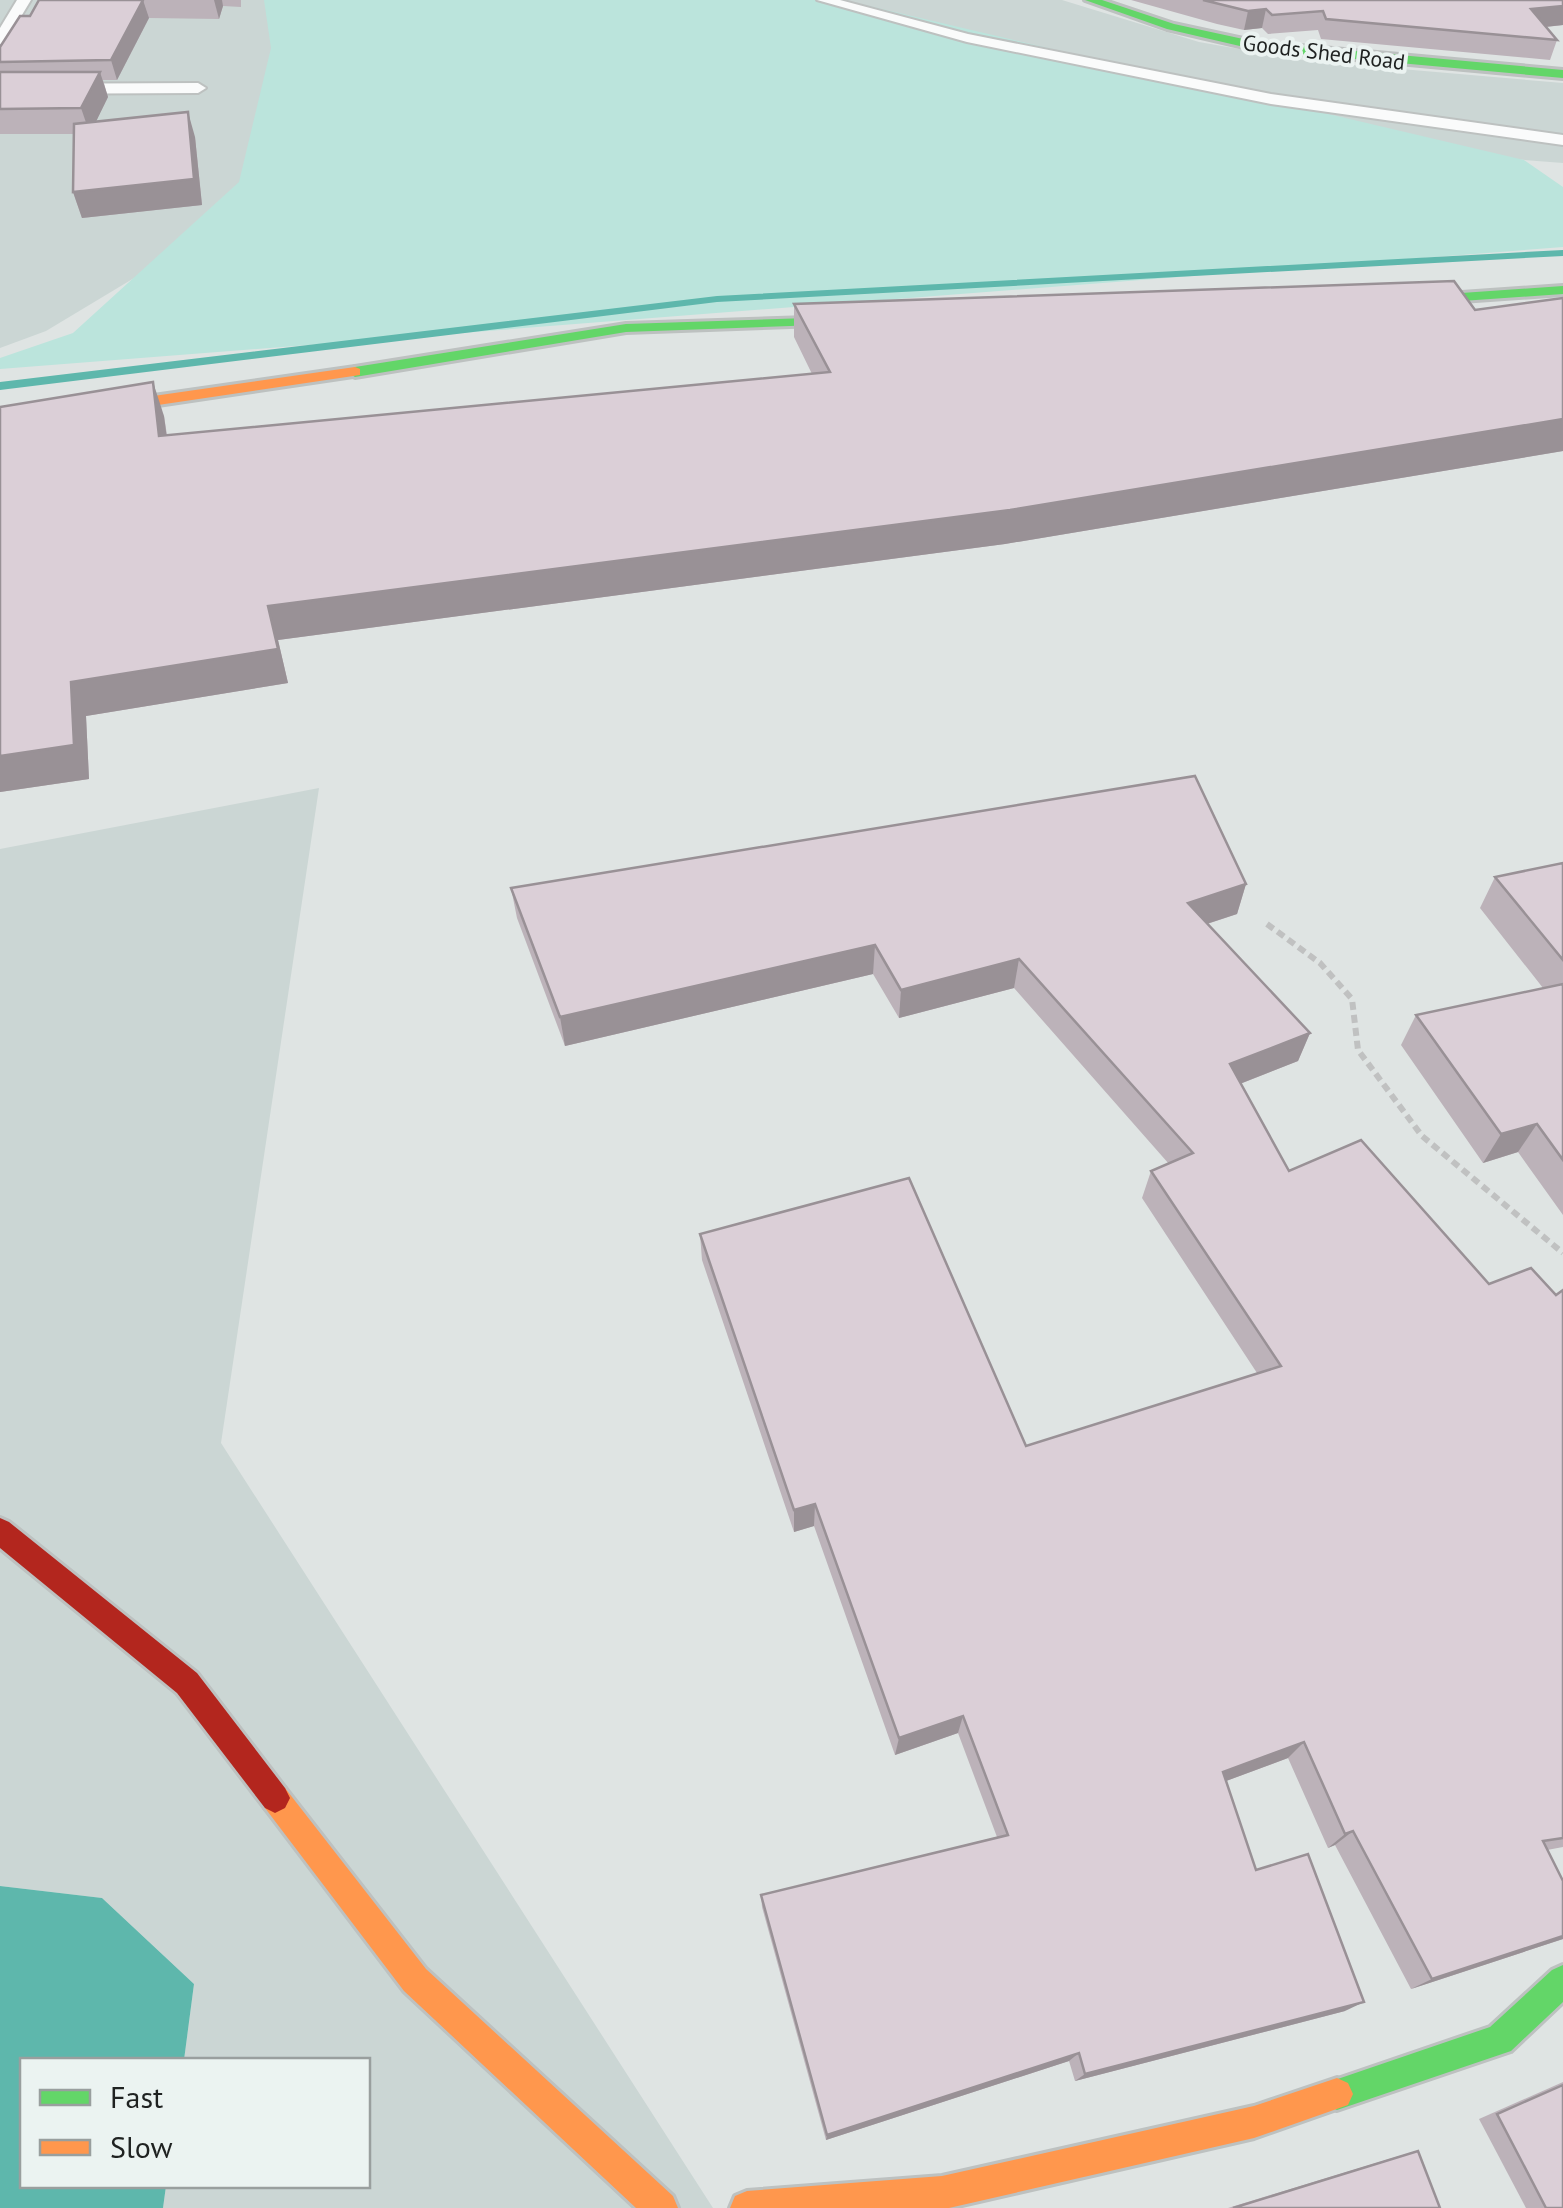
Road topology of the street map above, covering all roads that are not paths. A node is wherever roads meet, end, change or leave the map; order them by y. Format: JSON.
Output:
{"nodes":[{"id":1,"x":24,"y":0,"type":"edge"},
{"id":2,"x":824,"y":0,"type":"edge"},
{"id":3,"x":1091,"y":0,"type":"edge"},
{"id":4,"x":0,"y":40,"type":"edge"},
{"id":5,"x":1563,"y":74,"type":"edge"},
{"id":6,"x":198,"y":88,"type":"dead end"},
{"id":7,"x":0,"y":89,"type":"edge"},
{"id":8,"x":1563,"y":140,"type":"edge"},
{"id":9,"x":1563,"y":290,"type":"edge"},
{"id":10,"x":1372,"y":303,"type":"edge"},
{"id":11,"x":883,"y":320,"type":"edge"},
{"id":12,"x":0,"y":428,"type":"edge"},
{"id":13,"x":0,"y":1531,"type":"edge"},
{"id":14,"x":1563,"y":1981,"type":"edge"},
{"id":15,"x":661,"y":2208,"type":"edge"},
{"id":16,"x":747,"y":2208,"type":"edge"}],
"edges":[{"from":1,"to":4,"type":"lane"},
{"from":2,"to":8,"type":"lane"},
{"from":3,"to":5,"type":"street","name":"Goods Shed Road"},
{"from":6,"to":7,"type":"lane"},
{"from":9,"to":10,"type":"street"},
{"from":11,"to":12,"type":"street"},
{"from":13,"to":15,"type":"street"},
{"from":14,"to":16,"type":"street"}]}
